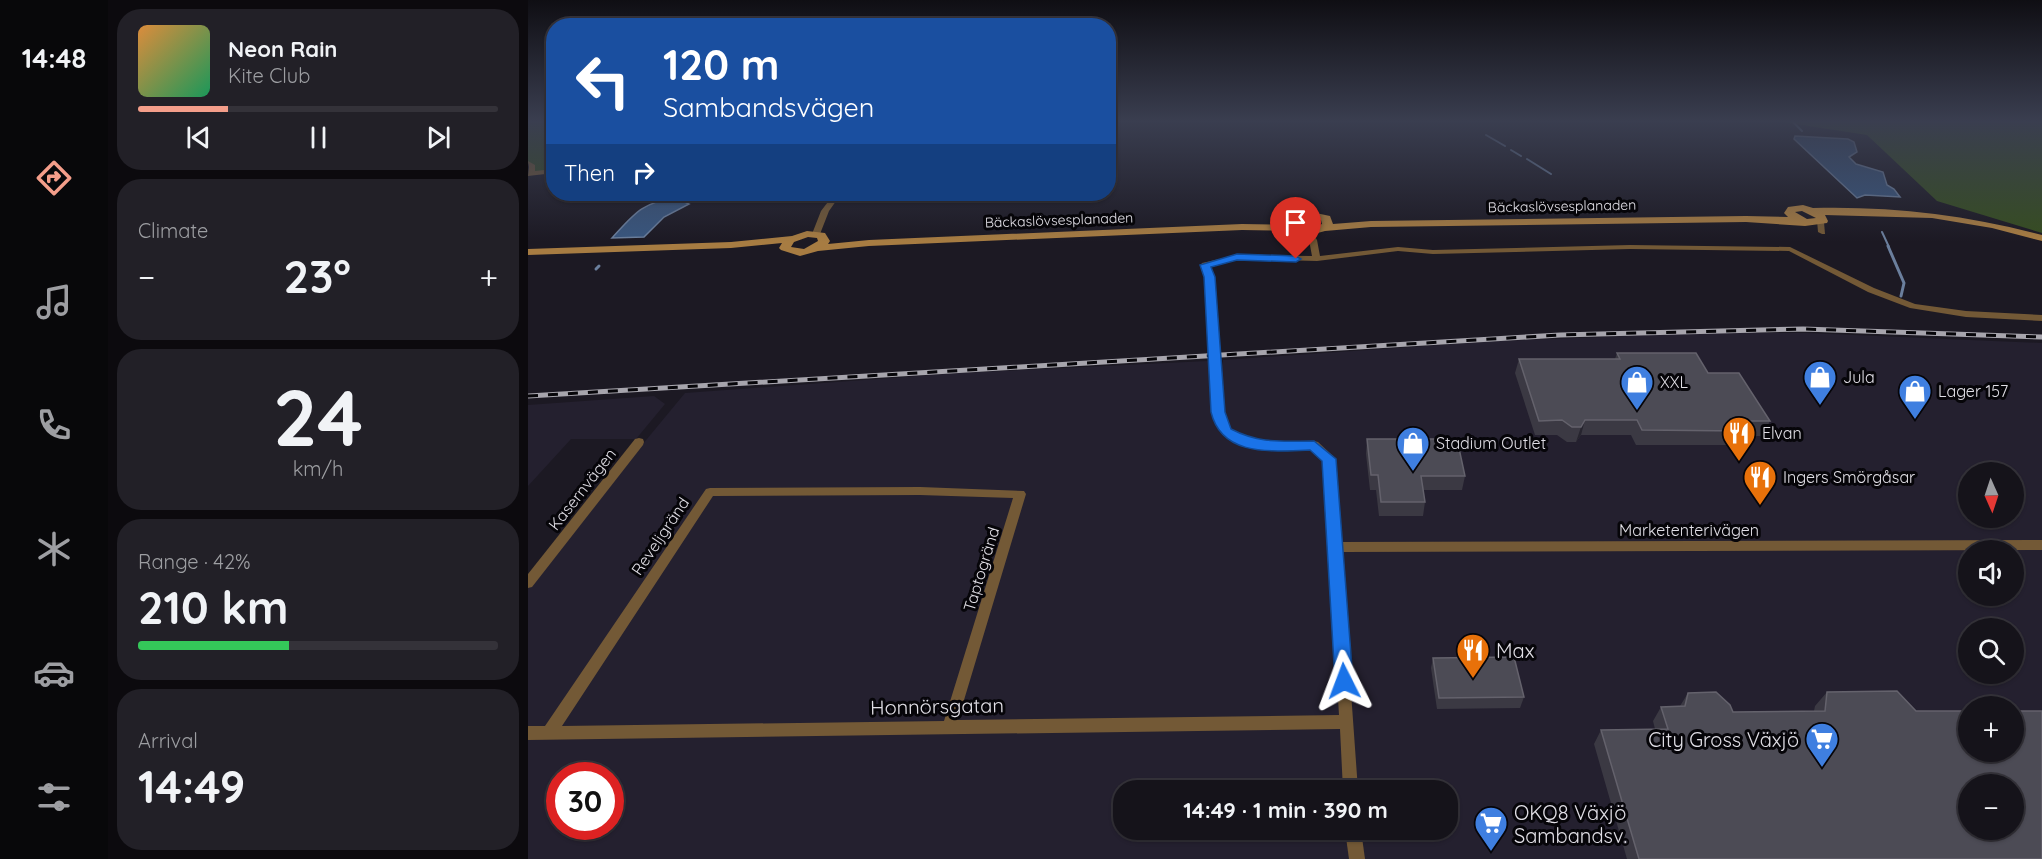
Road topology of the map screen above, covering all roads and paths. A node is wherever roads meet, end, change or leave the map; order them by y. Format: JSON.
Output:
{"nodes":[{"id":1,"x":528,"y":163,"type":"edge"},
{"id":2,"x":546,"y":172,"type":"edge"},
{"id":3,"x":530,"y":174,"type":"edge"},
{"id":4,"x":833,"y":201,"type":"edge"},
{"id":5,"x":1789,"y":212,"type":"junction"},
{"id":6,"x":1800,"y":221,"type":"junction"},
{"id":7,"x":1820,"y":221,"type":"junction"},
{"id":8,"x":820,"y":222,"type":"junction"},
{"id":9,"x":1302,"y":226,"type":"junction"},
{"id":10,"x":1324,"y":226,"type":"junction"},
{"id":11,"x":2042,"y":238,"type":"edge"},
{"id":12,"x":819,"y":240,"type":"junction"},
{"id":13,"x":1313,"y":240,"type":"junction"},
{"id":14,"x":794,"y":241,"type":"junction"},
{"id":15,"x":528,"y":254,"type":"edge"},
{"id":16,"x":1317,"y":259,"type":"junction"},
{"id":17,"x":2042,"y":318,"type":"edge"},
{"id":18,"x":639,"y":442,"type":"dead end"},
{"id":19,"x":943,"y":493,"type":"joint"},
{"id":20,"x":2042,"y":545,"type":"edge"},
{"id":21,"x":1336,"y":548,"type":"junction"},
{"id":22,"x":528,"y":583,"type":"edge"},
{"id":23,"x":1346,"y":722,"type":"junction"},
{"id":24,"x":949,"y":727,"type":"junction"},
{"id":25,"x":549,"y":732,"type":"junction"},
{"id":26,"x":528,"y":733,"type":"edge"},
{"id":27,"x":1350,"y":780,"type":"edge"},
{"id":28,"x":1353,"y":840,"type":"edge"},
{"id":29,"x":1355,"y":859,"type":"edge"}],
"edges":[{"from":1,"to":3,"type":"street"},
{"from":2,"to":3,"type":"street"},
{"from":4,"to":8,"type":"street"},
{"from":5,"to":6,"type":"street"},
{"from":5,"to":7,"type":"street","name":"Bäckaslövsesplanaden"},
{"from":5,"to":10,"type":"street","name":"Bäckaslövsesplanaden"},
{"from":6,"to":7,"type":"street","name":"Bäckaslövsesplanaden"},
{"from":6,"to":10,"type":"street","name":"Bäckaslövsesplanaden"},
{"from":7,"to":11,"type":"street"},
{"from":8,"to":12,"type":"street"},
{"from":8,"to":14,"type":"street"},
{"from":9,"to":10,"type":"street","name":"Bäckaslövsesplanaden"},
{"from":9,"to":12,"type":"street","name":"Bäckaslövsesplanaden"},
{"from":9,"to":13,"type":"street"},
{"from":10,"to":13,"type":"street"},
{"from":12,"to":14,"type":"street","name":"Bäckaslövsesplanaden"},
{"from":12,"to":14,"type":"street","name":"Bäckaslövsesplanaden"},
{"from":13,"to":16,"type":"street"},
{"from":14,"to":15,"type":"street","name":"Bäckaslövsesplanaden"},
{"from":16,"to":17,"type":"street"},
{"from":16,"to":21,"type":"street","bridge":true},
{"from":18,"to":22,"type":"street","name":"Kasernvägen"},
{"from":19,"to":24,"type":"street","name":"Taptogränd"},
{"from":19,"to":25,"type":"street","name":"Reveljgränd"},
{"from":20,"to":21,"type":"street","name":"Marketenterivägen"},
{"from":21,"to":23,"type":"street"},
{"from":23,"to":24,"type":"street","name":"Honnörsgatan"},
{"from":23,"to":27,"type":"street"},
{"from":24,"to":25,"type":"street","name":"Honnörsgatan"},
{"from":25,"to":26,"type":"street","name":"Honnörsgatan"},
{"from":28,"to":29,"type":"street"}]}
